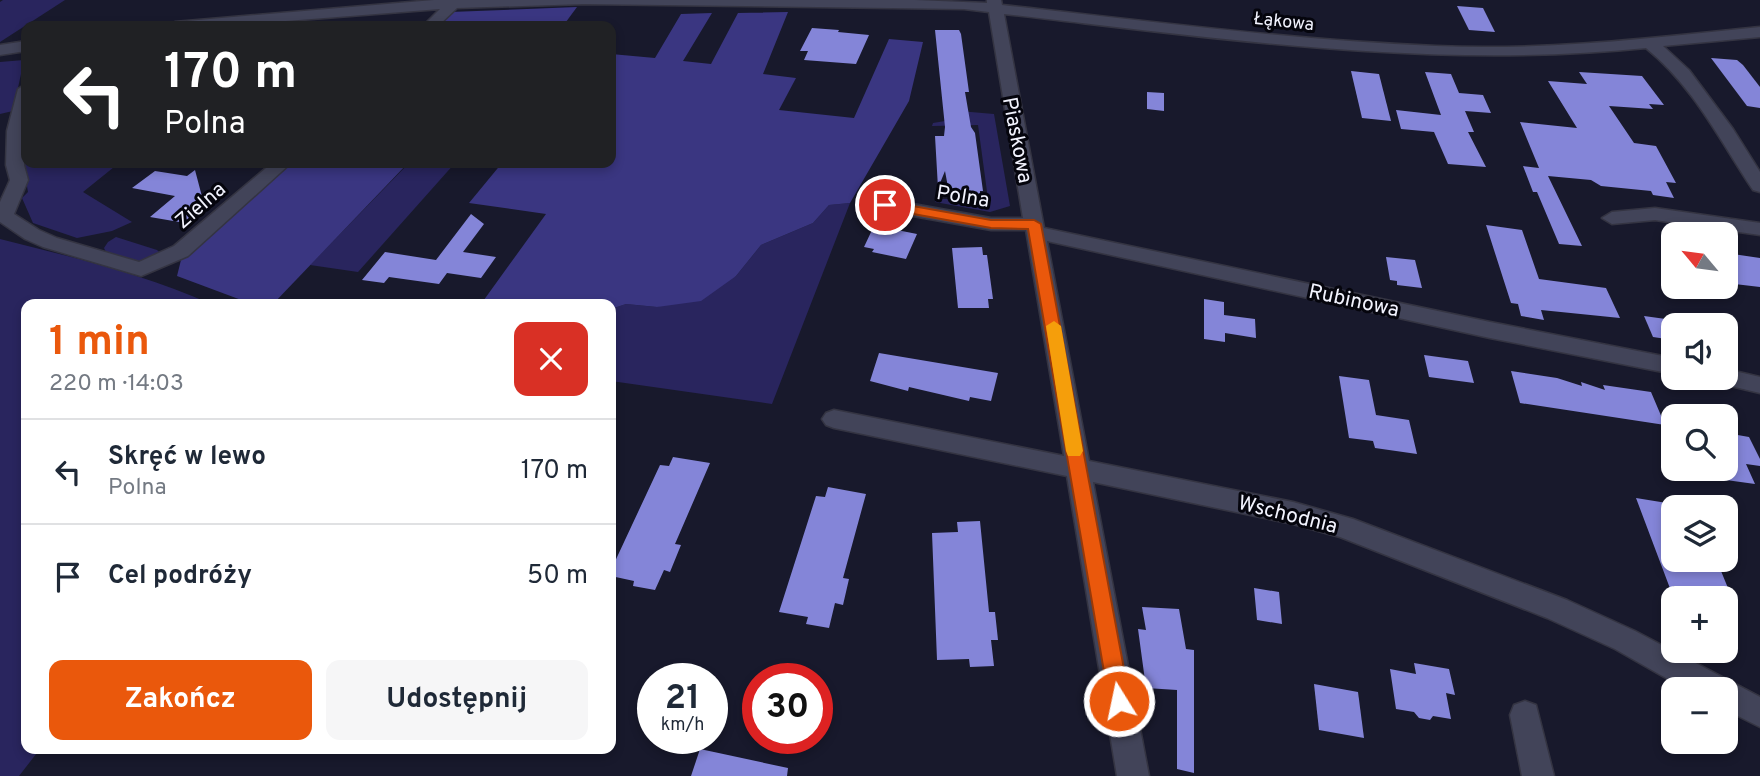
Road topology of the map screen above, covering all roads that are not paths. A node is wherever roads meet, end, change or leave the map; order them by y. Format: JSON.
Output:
{"nodes":[{"id":1,"x":454,"y":3,"type":"junction"},
{"id":2,"x":994,"y":3,"type":"edge"},
{"id":3,"x":302,"y":20,"type":"edge"},
{"id":4,"x":281,"y":21,"type":"edge"},
{"id":5,"x":435,"y":21,"type":"edge"},
{"id":6,"x":1760,"y":32,"type":"edge"},
{"id":7,"x":1650,"y":44,"type":"junction"},
{"id":8,"x":21,"y":47,"type":"edge"},
{"id":9,"x":0,"y":50,"type":"edge"},
{"id":10,"x":21,"y":110,"type":"edge"},
{"id":11,"x":276,"y":168,"type":"edge"},
{"id":12,"x":1760,"y":186,"type":"edge"},
{"id":13,"x":885,"y":205,"type":"dead end"},
{"id":14,"x":2,"y":216,"type":"edge"},
{"id":15,"x":1612,"y":218,"type":"dead end"},
{"id":16,"x":1035,"y":228,"type":"junction"},
{"id":17,"x":1760,"y":229,"type":"edge"},
{"id":18,"x":1661,"y":364,"type":"edge"},
{"id":19,"x":1738,"y":380,"type":"edge"},
{"id":20,"x":1760,"y":385,"type":"edge"},
{"id":21,"x":834,"y":419,"type":"dead end"},
{"id":22,"x":1077,"y":469,"type":"junction"},
{"id":23,"x":1692,"y":677,"type":"edge"},
{"id":24,"x":1738,"y":701,"type":"edge"},
{"id":25,"x":1760,"y":713,"type":"edge"},
{"id":26,"x":1525,"y":715,"type":"dead end"},
{"id":27,"x":1133,"y":776,"type":"edge"},
{"id":28,"x":1538,"y":776,"type":"edge"}],
"edges":[{"from":1,"to":2,"type":"street","name":"Łąkowa"},
{"from":1,"to":3,"type":"street","name":"Łąkowa"},
{"from":1,"to":5,"type":"street"},
{"from":2,"to":7,"type":"street","name":"Łąkowa"},
{"from":2,"to":16,"type":"street","name":"Piaskowa"},
{"from":3,"to":4,"type":"street","name":"Łąkowa"},
{"from":6,"to":7,"type":"street","name":"Łąkowa"},
{"from":7,"to":12,"type":"street"},
{"from":8,"to":9,"type":"street"},
{"from":10,"to":14,"type":"street"},
{"from":11,"to":14,"type":"street","name":"Zielna"},
{"from":13,"to":16,"type":"street","name":"Polna"},
{"from":15,"to":17,"type":"street"},
{"from":16,"to":18,"type":"street","name":"Rubinowa"},
{"from":16,"to":22,"type":"street","name":"Piaskowa"},
{"from":19,"to":20,"type":"street"},
{"from":21,"to":22,"type":"street","name":"Wschodnia"},
{"from":22,"to":23,"type":"street","name":"Wschodnia"},
{"from":22,"to":27,"type":"street","name":"Piaskowa"},
{"from":24,"to":25,"type":"street"},
{"from":26,"to":28,"type":"street"}]}
